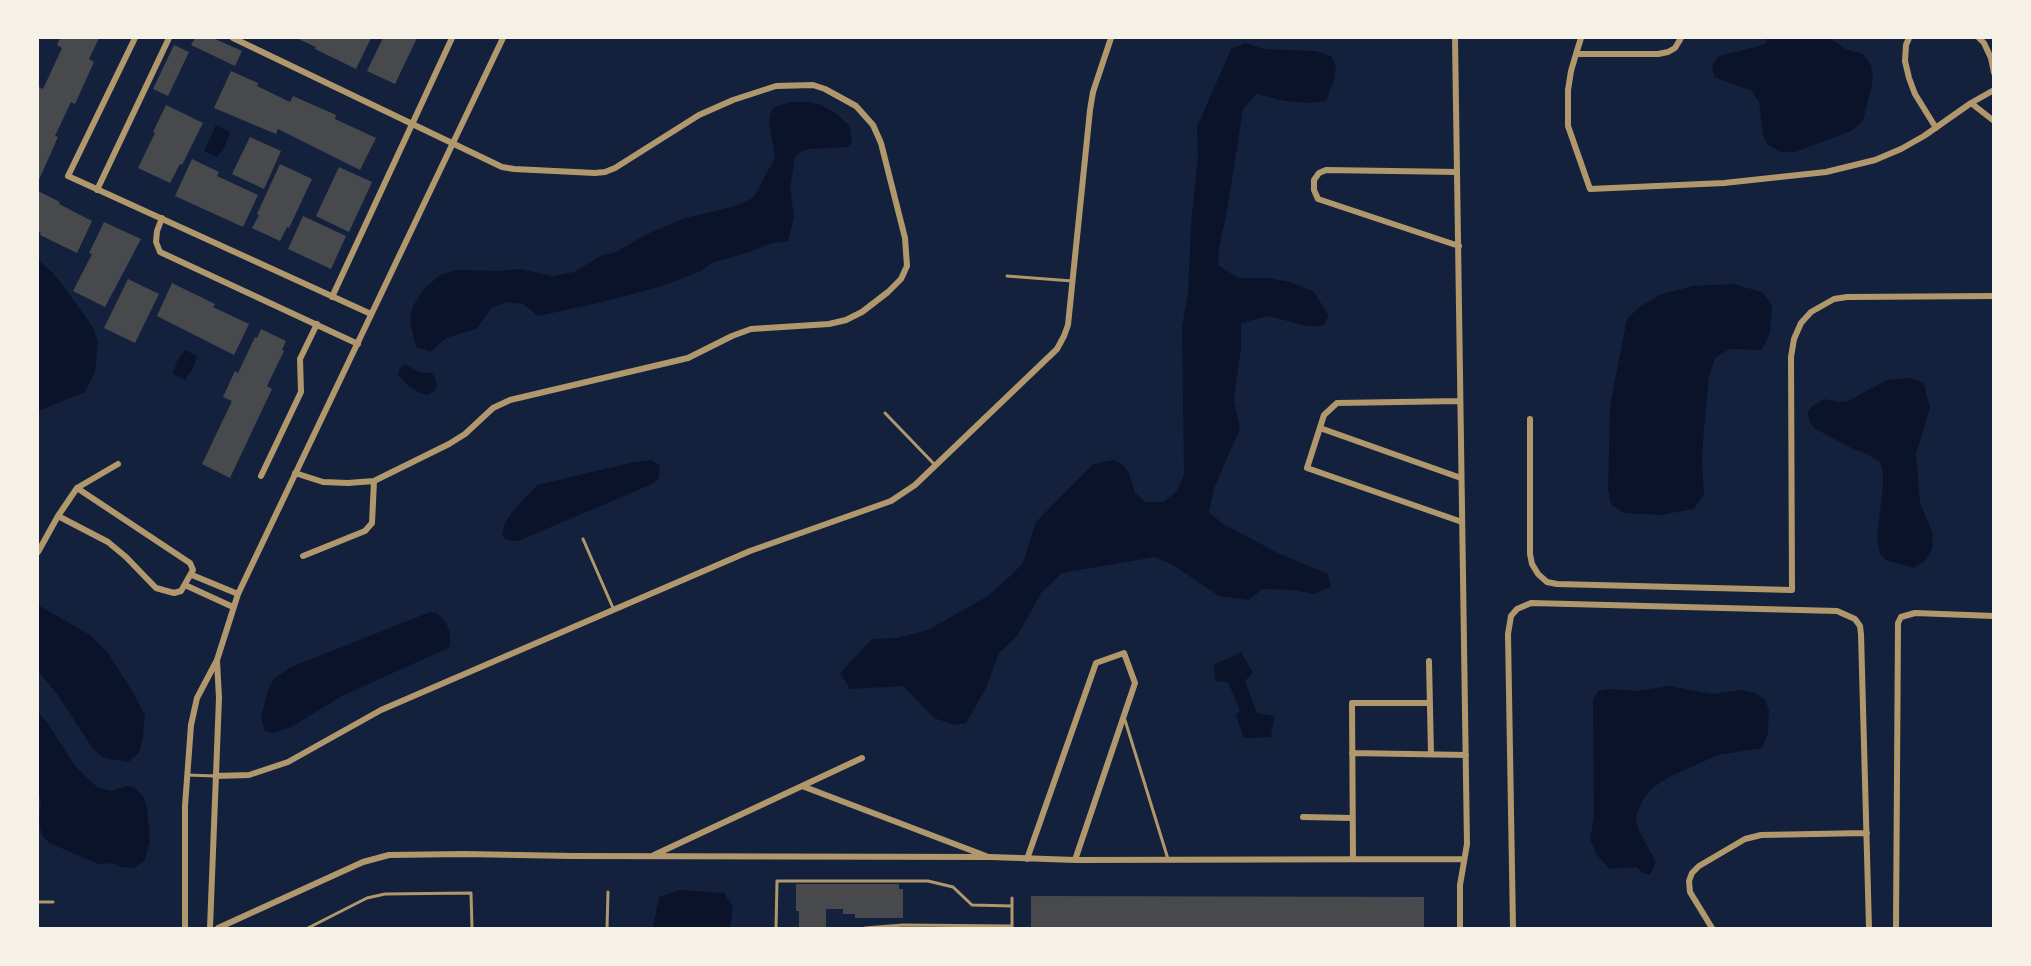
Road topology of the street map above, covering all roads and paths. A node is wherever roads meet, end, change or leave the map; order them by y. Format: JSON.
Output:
{"nodes":[{"id":1,"x":135,"y":38,"type":"edge"},
{"id":2,"x":169,"y":38,"type":"edge"},
{"id":3,"x":233,"y":38,"type":"edge"},
{"id":4,"x":452,"y":38,"type":"edge"},
{"id":5,"x":503,"y":38,"type":"edge"},
{"id":6,"x":1111,"y":38,"type":"edge"},
{"id":7,"x":1455,"y":38,"type":"edge"},
{"id":8,"x":1581,"y":38,"type":"edge"},
{"id":9,"x":1681,"y":38,"type":"edge"},
{"id":10,"x":1909,"y":38,"type":"edge"},
{"id":11,"x":1979,"y":38,"type":"edge"},
{"id":12,"x":1576,"y":54,"type":"junction"},
{"id":13,"x":1994,"y":73,"type":"edge"},
{"id":14,"x":1994,"y":90,"type":"edge"},
{"id":15,"x":1971,"y":103,"type":"junction"},
{"id":16,"x":1994,"y":121,"type":"edge"},
{"id":17,"x":412,"y":123,"type":"junction"},
{"id":18,"x":1936,"y":128,"type":"junction"},
{"id":19,"x":454,"y":143,"type":"junction"},
{"id":20,"x":1457,"y":172,"type":"junction"},
{"id":21,"x":97,"y":189,"type":"junction"},
{"id":22,"x":162,"y":218,"type":"junction"},
{"id":23,"x":1459,"y":246,"type":"junction"},
{"id":24,"x":1007,"y":276,"type":"dead end"},
{"id":25,"x":1072,"y":281,"type":"junction"},
{"id":26,"x":1994,"y":296,"type":"edge"},
{"id":27,"x":332,"y":297,"type":"junction"},
{"id":28,"x":371,"y":314,"type":"junction"},
{"id":29,"x":317,"y":324,"type":"junction"},
{"id":30,"x":358,"y":344,"type":"junction"},
{"id":31,"x":1460,"y":402,"type":"junction"},
{"id":32,"x":885,"y":413,"type":"dead end"},
{"id":33,"x":1530,"y":418,"type":"dead end"},
{"id":34,"x":1320,"y":428,"type":"junction"},
{"id":35,"x":118,"y":464,"type":"dead end"},
{"id":36,"x":935,"y":465,"type":"junction"},
{"id":37,"x":296,"y":473,"type":"junction"},
{"id":38,"x":261,"y":476,"type":"dead end"},
{"id":39,"x":1461,"y":478,"type":"junction"},
{"id":40,"x":374,"y":481,"type":"junction"},
{"id":41,"x":77,"y":488,"type":"junction"},
{"id":42,"x":58,"y":516,"type":"junction"},
{"id":43,"x":1462,"y":522,"type":"junction"},
{"id":44,"x":583,"y":539,"type":"dead end"},
{"id":45,"x":38,"y":552,"type":"edge"},
{"id":46,"x":303,"y":556,"type":"dead end"},
{"id":47,"x":192,"y":575,"type":"junction"},
{"id":48,"x":185,"y":585,"type":"junction"},
{"id":49,"x":238,"y":594,"type":"junction"},
{"id":50,"x":233,"y":607,"type":"junction"},
{"id":51,"x":613,"y":610,"type":"junction"},
{"id":52,"x":1994,"y":616,"type":"edge"},
{"id":53,"x":217,"y":660,"type":"junction"},
{"id":54,"x":1429,"y":660,"type":"dead end"},
{"id":55,"x":1430,"y":702,"type":"junction"},
{"id":56,"x":1124,"y":715,"type":"junction"},
{"id":57,"x":1352,"y":753,"type":"junction"},
{"id":58,"x":1431,"y":754,"type":"junction"},
{"id":59,"x":1466,"y":755,"type":"junction"},
{"id":60,"x":862,"y":758,"type":"dead end"},
{"id":61,"x":187,"y":775,"type":"junction"},
{"id":62,"x":215,"y":776,"type":"junction"},
{"id":63,"x":801,"y":786,"type":"junction"},
{"id":64,"x":1303,"y":817,"type":"dead end"},
{"id":65,"x":1352,"y":818,"type":"junction"},
{"id":66,"x":1867,"y":832,"type":"junction"},
{"id":67,"x":651,"y":857,"type":"junction"},
{"id":68,"x":991,"y":857,"type":"junction"},
{"id":69,"x":1027,"y":859,"type":"junction"},
{"id":70,"x":1168,"y":859,"type":"junction"},
{"id":71,"x":1353,"y":859,"type":"junction"},
{"id":72,"x":1464,"y":859,"type":"junction"},
{"id":73,"x":1075,"y":860,"type":"junction"},
{"id":74,"x":608,"y":892,"type":"dead end"},
{"id":75,"x":1012,"y":898,"type":"dead end"},
{"id":76,"x":38,"y":902,"type":"edge"},
{"id":77,"x":53,"y":902,"type":"dead end"},
{"id":78,"x":1012,"y":906,"type":"junction"},
{"id":79,"x":1012,"y":927,"type":"edge"},
{"id":80,"x":185,"y":928,"type":"edge"},
{"id":81,"x":210,"y":928,"type":"edge"},
{"id":82,"x":218,"y":928,"type":"edge"},
{"id":83,"x":308,"y":928,"type":"edge"},
{"id":84,"x":472,"y":928,"type":"edge"},
{"id":85,"x":607,"y":928,"type":"edge"},
{"id":86,"x":776,"y":928,"type":"edge"},
{"id":87,"x":865,"y":928,"type":"edge"},
{"id":88,"x":1460,"y":928,"type":"edge"},
{"id":89,"x":1513,"y":928,"type":"edge"},
{"id":90,"x":1712,"y":928,"type":"edge"},
{"id":91,"x":1869,"y":928,"type":"edge"},
{"id":92,"x":1896,"y":928,"type":"edge"}],
"edges":[{"from":1,"to":21,"type":"street"},
{"from":2,"to":21,"type":"street"},
{"from":3,"to":17,"type":"street"},
{"from":4,"to":17,"type":"street"},
{"from":5,"to":19,"type":"street"},
{"from":6,"to":25,"type":"street"},
{"from":7,"to":20,"type":"street"},
{"from":8,"to":12,"type":"street"},
{"from":9,"to":12,"type":"street"},
{"from":10,"to":18,"type":"street"},
{"from":11,"to":13,"type":"street"},
{"from":12,"to":18,"type":"street"},
{"from":14,"to":15,"type":"street"},
{"from":15,"to":16,"type":"street"},
{"from":15,"to":18,"type":"street"},
{"from":17,"to":19,"type":"street"},
{"from":17,"to":27,"type":"street"},
{"from":19,"to":28,"type":"street"},
{"from":19,"to":40,"type":"street"},
{"from":20,"to":23,"type":"street"},
{"from":20,"to":23,"type":"street"},
{"from":21,"to":22,"type":"street"},
{"from":22,"to":27,"type":"street"},
{"from":22,"to":29,"type":"street"},
{"from":23,"to":31,"type":"street"},
{"from":24,"to":25,"type":"lane"},
{"from":25,"to":36,"type":"street"},
{"from":26,"to":33,"type":"street"},
{"from":27,"to":28,"type":"street"},
{"from":28,"to":30,"type":"street"},
{"from":29,"to":30,"type":"street"},
{"from":29,"to":38,"type":"street"},
{"from":30,"to":37,"type":"street"},
{"from":31,"to":34,"type":"street"},
{"from":31,"to":39,"type":"street"},
{"from":32,"to":36,"type":"lane"},
{"from":34,"to":39,"type":"street"},
{"from":34,"to":43,"type":"street"},
{"from":35,"to":41,"type":"street"},
{"from":36,"to":51,"type":"street"},
{"from":37,"to":40,"type":"street"},
{"from":37,"to":49,"type":"street"},
{"from":39,"to":43,"type":"street"},
{"from":40,"to":46,"type":"street"},
{"from":41,"to":42,"type":"street"},
{"from":41,"to":47,"type":"street"},
{"from":42,"to":45,"type":"street"},
{"from":42,"to":48,"type":"street"},
{"from":43,"to":59,"type":"street"},
{"from":44,"to":51,"type":"lane"},
{"from":47,"to":48,"type":"street"},
{"from":47,"to":49,"type":"street"},
{"from":48,"to":50,"type":"street"},
{"from":49,"to":50,"type":"street"},
{"from":50,"to":53,"type":"street"},
{"from":51,"to":62,"type":"street"},
{"from":52,"to":92,"type":"street"},
{"from":53,"to":61,"type":"street"},
{"from":53,"to":62,"type":"street"},
{"from":54,"to":55,"type":"street"},
{"from":55,"to":57,"type":"street"},
{"from":55,"to":58,"type":"street"},
{"from":56,"to":69,"type":"street"},
{"from":56,"to":70,"type":"lane"},
{"from":56,"to":73,"type":"street"},
{"from":57,"to":58,"type":"street"},
{"from":57,"to":65,"type":"street"},
{"from":58,"to":59,"type":"street"},
{"from":59,"to":72,"type":"street"},
{"from":60,"to":63,"type":"street"},
{"from":61,"to":62,"type":"lane"},
{"from":61,"to":80,"type":"street"},
{"from":62,"to":81,"type":"street"},
{"from":63,"to":67,"type":"street"},
{"from":63,"to":68,"type":"street"},
{"from":64,"to":65,"type":"street"},
{"from":65,"to":71,"type":"street"},
{"from":66,"to":89,"type":"street"},
{"from":66,"to":90,"type":"street"},
{"from":66,"to":91,"type":"street"},
{"from":67,"to":68,"type":"street"},
{"from":67,"to":82,"type":"street"},
{"from":68,"to":69,"type":"street"},
{"from":69,"to":73,"type":"street"},
{"from":70,"to":71,"type":"street"},
{"from":70,"to":73,"type":"street"},
{"from":71,"to":72,"type":"street"},
{"from":72,"to":88,"type":"street"},
{"from":74,"to":85,"type":"lane"},
{"from":75,"to":78,"type":"lane"},
{"from":76,"to":77,"type":"lane"},
{"from":78,"to":79,"type":"lane"},
{"from":78,"to":86,"type":"lane"},
{"from":79,"to":87,"type":"lane"},
{"from":83,"to":84,"type":"lane"}]}
